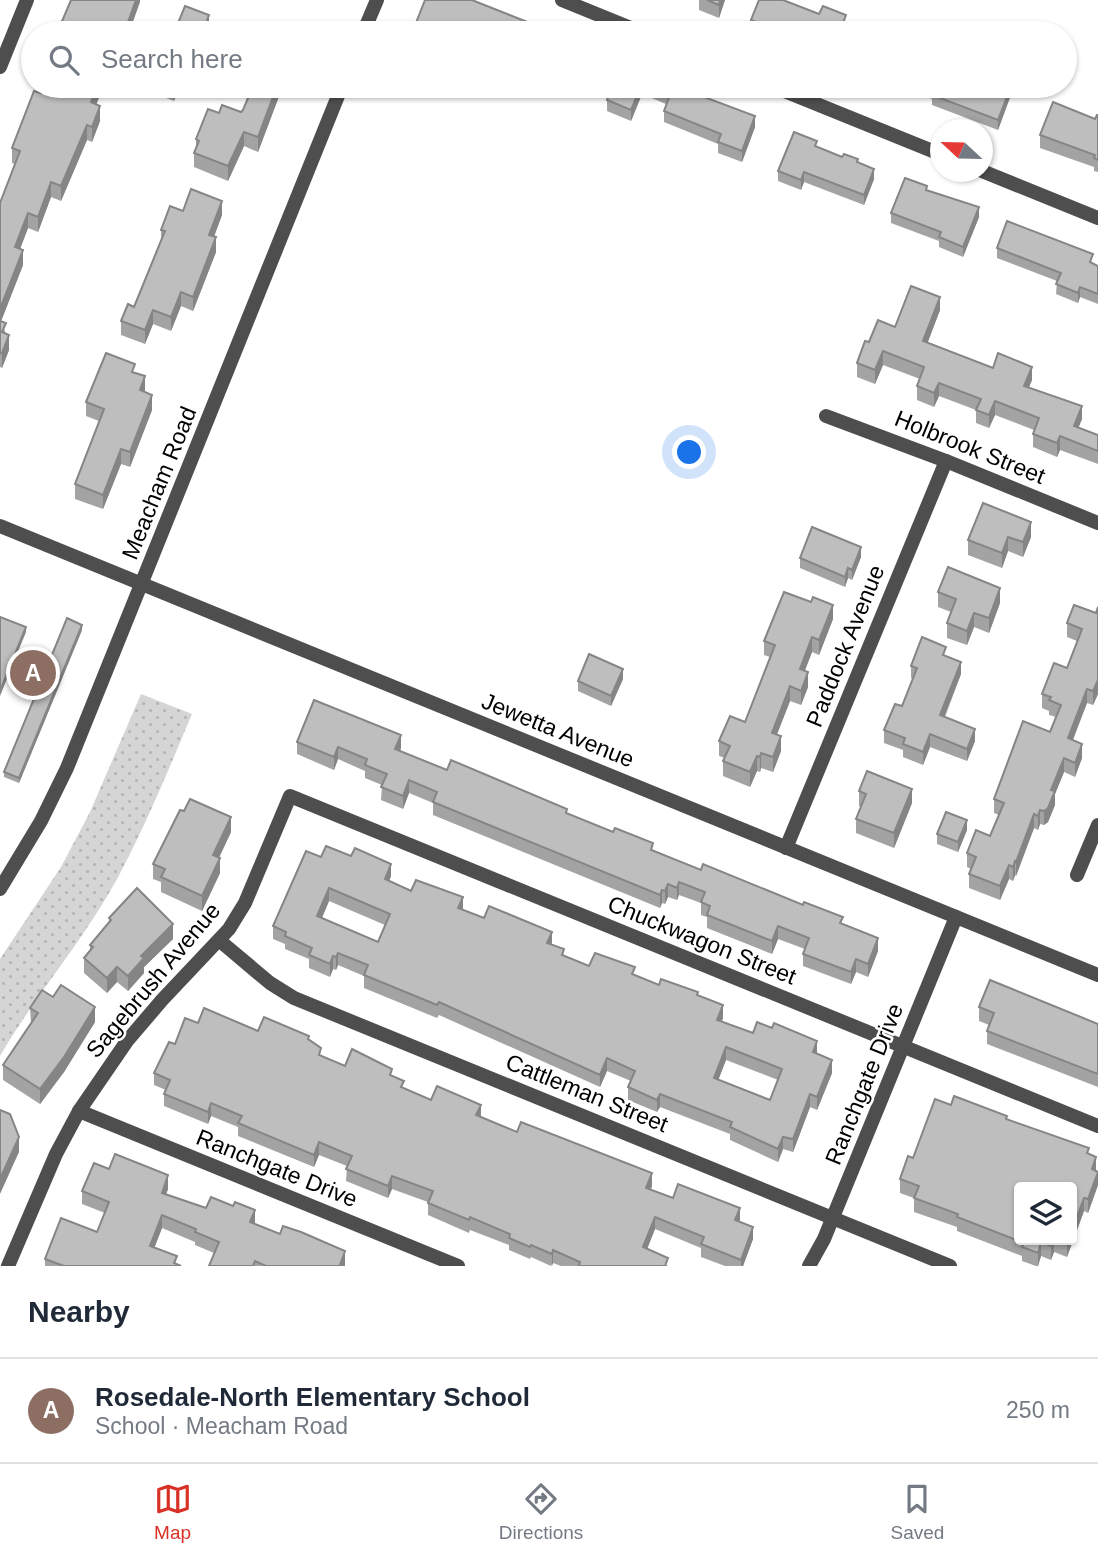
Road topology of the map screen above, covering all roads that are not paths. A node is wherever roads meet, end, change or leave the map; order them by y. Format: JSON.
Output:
{"nodes":[{"id":1,"x":27,"y":0,"type":"edge"},
{"id":2,"x":377,"y":0,"type":"edge"},
{"id":3,"x":562,"y":0,"type":"edge"},
{"id":4,"x":368,"y":21,"type":"edge"},
{"id":5,"x":614,"y":21,"type":"edge"},
{"id":6,"x":0,"y":67,"type":"edge"},
{"id":7,"x":337,"y":98,"type":"edge"},
{"id":8,"x":802,"y":98,"type":"edge"},
{"id":9,"x":930,"y":150,"type":"edge"},
{"id":10,"x":993,"y":175,"type":"edge"},
{"id":11,"x":1098,"y":218,"type":"edge"},
{"id":12,"x":825,"y":416,"type":"dead end"},
{"id":13,"x":946,"y":461,"type":"junction"},
{"id":14,"x":1098,"y":523,"type":"edge"},
{"id":15,"x":0,"y":526,"type":"edge"},
{"id":16,"x":143,"y":584,"type":"junction"},
{"id":17,"x":290,"y":796,"type":"joint"},
{"id":18,"x":1098,"y":825,"type":"edge"},
{"id":19,"x":786,"y":848,"type":"junction"},
{"id":20,"x":1077,"y":875,"type":"dead end"},
{"id":21,"x":0,"y":890,"type":"edge"},
{"id":22,"x":956,"y":917,"type":"junction"},
{"id":23,"x":220,"y":941,"type":"junction"},
{"id":24,"x":1098,"y":975,"type":"edge"},
{"id":25,"x":904,"y":1046,"type":"junction"},
{"id":26,"x":79,"y":1111,"type":"junction"},
{"id":27,"x":1098,"y":1126,"type":"edge"},
{"id":28,"x":833,"y":1219,"type":"junction"},
{"id":29,"x":8,"y":1266,"type":"edge"},
{"id":30,"x":458,"y":1266,"type":"edge"},
{"id":31,"x":809,"y":1266,"type":"edge"},
{"id":32,"x":950,"y":1266,"type":"edge"}],
"edges":[{"from":1,"to":6,"type":"street"},
{"from":2,"to":4,"type":"street"},
{"from":3,"to":5,"type":"street"},
{"from":7,"to":16,"type":"street","name":"Meacham Road"},
{"from":8,"to":9,"type":"street"},
{"from":10,"to":11,"type":"street"},
{"from":12,"to":13,"type":"street","name":"Holbrook Street"},
{"from":13,"to":14,"type":"street","name":"Holbrook Street"},
{"from":13,"to":19,"type":"street","name":"Paddock Avenue"},
{"from":15,"to":16,"type":"street","name":"Jewetta Avenue"},
{"from":16,"to":19,"type":"street","name":"Jewetta Avenue"},
{"from":16,"to":21,"type":"street","name":"Meacham Road"},
{"from":17,"to":23,"type":"street","name":"Sagebrush Avenue"},
{"from":17,"to":25,"type":"street","name":"Chuckwagon Street"},
{"from":18,"to":20,"type":"street"},
{"from":19,"to":22,"type":"street","name":"Jewetta Avenue"},
{"from":22,"to":24,"type":"street","name":"Jewetta Avenue"},
{"from":22,"to":25,"type":"street","name":"Ranchgate Drive"},
{"from":23,"to":26,"type":"street","name":"Sagebrush Avenue"},
{"from":23,"to":28,"type":"street","name":"Cattleman Street"},
{"from":25,"to":27,"type":"street","name":"Chuckwagon Street"},
{"from":25,"to":28,"type":"street","name":"Ranchgate Drive"},
{"from":26,"to":29,"type":"street","name":"Sagebrush Avenue"},
{"from":26,"to":30,"type":"street","name":"Ranchgate Drive"},
{"from":28,"to":31,"type":"street","name":"Ranchgate Drive"},
{"from":28,"to":32,"type":"street","name":"Cattleman Street"}]}
